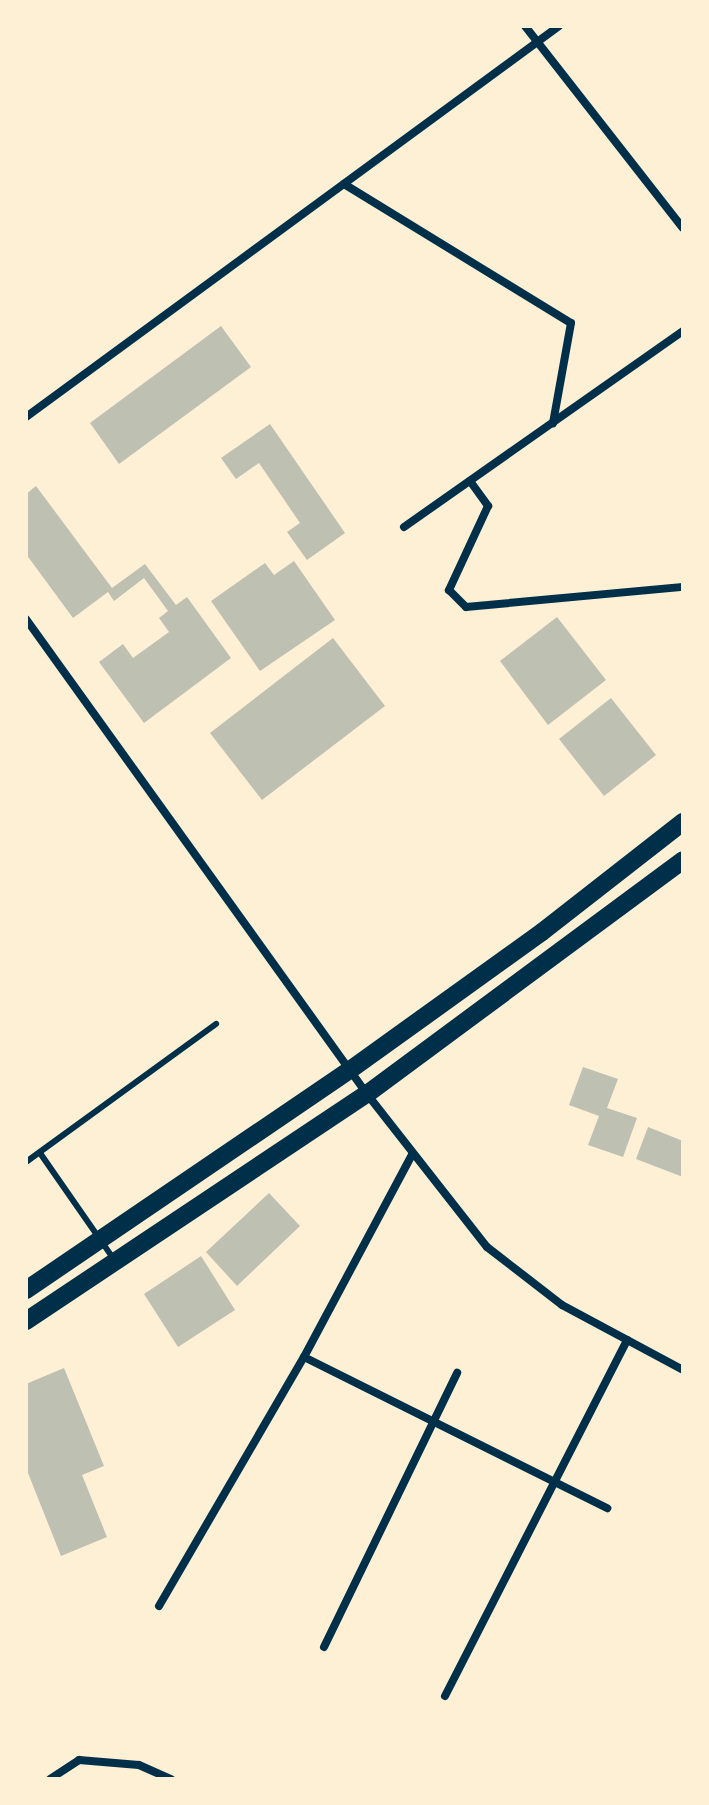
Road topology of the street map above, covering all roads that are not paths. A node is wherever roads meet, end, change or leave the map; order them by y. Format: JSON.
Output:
{"nodes":[{"id":1,"x":525,"y":26,"type":"edge"},
{"id":2,"x":559,"y":26,"type":"edge"},
{"id":3,"x":538,"y":41,"type":"junction"},
{"id":4,"x":344,"y":184,"type":"junction"},
{"id":5,"x":683,"y":228,"type":"edge"},
{"id":6,"x":683,"y":331,"type":"edge"},
{"id":7,"x":26,"y":417,"type":"edge"},
{"id":8,"x":553,"y":423,"type":"junction"},
{"id":9,"x":470,"y":481,"type":"junction"},
{"id":10,"x":404,"y":527,"type":"dead end"},
{"id":11,"x":683,"y":587,"type":"edge"},
{"id":12,"x":26,"y":619,"type":"edge"},
{"id":13,"x":683,"y":822,"type":"edge"},
{"id":14,"x":683,"y":860,"type":"edge"},
{"id":15,"x":216,"y":1024,"type":"dead end"},
{"id":16,"x":350,"y":1070,"type":"junction"},
{"id":17,"x":367,"y":1094,"type":"junction"},
{"id":18,"x":40,"y":1153,"type":"junction"},
{"id":19,"x":412,"y":1155,"type":"junction"},
{"id":20,"x":26,"y":1162,"type":"edge"},
{"id":21,"x":101,"y":1242,"type":"junction"},
{"id":22,"x":117,"y":1264,"type":"junction"},
{"id":23,"x":26,"y":1290,"type":"edge"},
{"id":24,"x":26,"y":1321,"type":"edge"},
{"id":25,"x":627,"y":1340,"type":"junction"},
{"id":26,"x":304,"y":1357,"type":"junction"},
{"id":27,"x":683,"y":1370,"type":"edge"},
{"id":28,"x":457,"y":1373,"type":"dead end"},
{"id":29,"x":434,"y":1419,"type":"junction"},
{"id":30,"x":555,"y":1481,"type":"junction"},
{"id":31,"x":607,"y":1508,"type":"dead end"},
{"id":32,"x":159,"y":1606,"type":"dead end"},
{"id":33,"x":324,"y":1647,"type":"dead end"},
{"id":34,"x":445,"y":1696,"type":"dead end"},
{"id":35,"x":50,"y":1779,"type":"edge"},
{"id":36,"x":171,"y":1779,"type":"edge"}],
"edges":[{"from":1,"to":3,"type":"street"},
{"from":2,"to":3,"type":"street"},
{"from":3,"to":4,"type":"street"},
{"from":3,"to":5,"type":"street"},
{"from":4,"to":7,"type":"street"},
{"from":4,"to":8,"type":"street"},
{"from":6,"to":8,"type":"street"},
{"from":8,"to":9,"type":"street"},
{"from":9,"to":10,"type":"street"},
{"from":9,"to":11,"type":"street"},
{"from":12,"to":16,"type":"street"},
{"from":13,"to":16,"type":"main road"},
{"from":14,"to":17,"type":"main road"},
{"from":15,"to":18,"type":"lane"},
{"from":16,"to":17,"type":"street"},
{"from":16,"to":21,"type":"main road"},
{"from":17,"to":19,"type":"street"},
{"from":17,"to":22,"type":"main road"},
{"from":18,"to":20,"type":"lane"},
{"from":18,"to":21,"type":"lane"},
{"from":19,"to":25,"type":"street"},
{"from":19,"to":26,"type":"street"},
{"from":21,"to":22,"type":"lane"},
{"from":21,"to":23,"type":"main road"},
{"from":22,"to":24,"type":"main road"},
{"from":25,"to":27,"type":"street"},
{"from":25,"to":30,"type":"street"},
{"from":26,"to":29,"type":"street"},
{"from":26,"to":32,"type":"street"},
{"from":28,"to":29,"type":"street"},
{"from":29,"to":30,"type":"street"},
{"from":29,"to":33,"type":"street"},
{"from":30,"to":31,"type":"street"},
{"from":30,"to":34,"type":"street"},
{"from":35,"to":36,"type":"street"}]}
